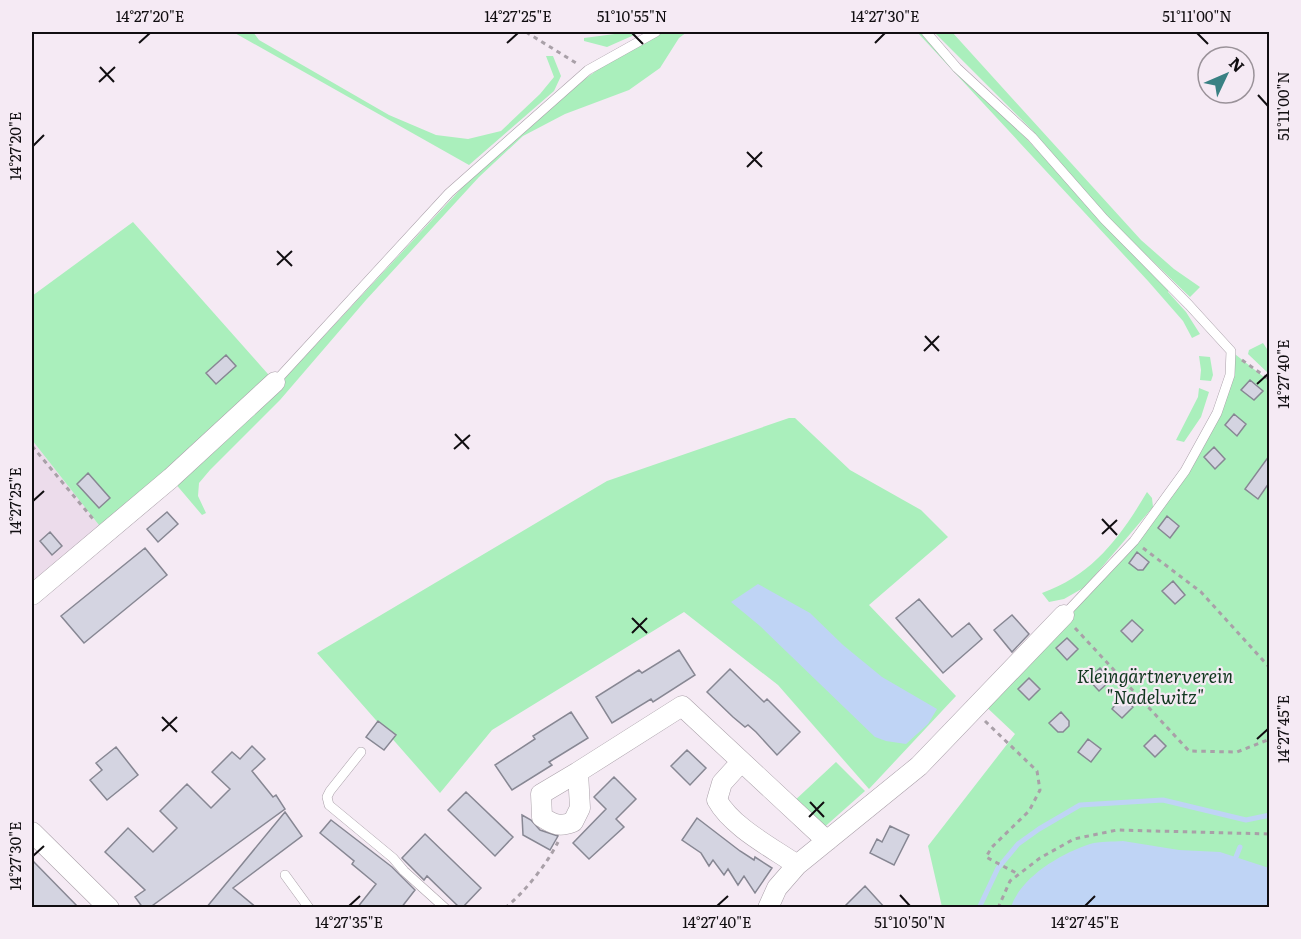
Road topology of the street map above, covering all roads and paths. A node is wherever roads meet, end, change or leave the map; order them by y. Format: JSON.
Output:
{"nodes":[{"id":1,"x":526,"y":32,"type":"edge"},
{"id":2,"x":656,"y":32,"type":"edge"},
{"id":3,"x":926,"y":32,"type":"edge"},
{"id":4,"x":588,"y":70,"type":"junction"},
{"id":5,"x":1231,"y":351,"type":"junction"},
{"id":6,"x":1269,"y":380,"type":"edge"},
{"id":7,"x":275,"y":381,"type":"joint"},
{"id":8,"x":32,"y":446,"type":"edge"},
{"id":9,"x":106,"y":534,"type":"junction"},
{"id":10,"x":1134,"y":541,"type":"junction"},
{"id":11,"x":32,"y":595,"type":"edge"},
{"id":12,"x":1064,"y":615,"type":"junction"},
{"id":13,"x":1269,"y":668,"type":"edge"},
{"id":14,"x":973,"y":708,"type":"junction"},
{"id":15,"x":1269,"y":739,"type":"edge"},
{"id":16,"x":361,"y":752,"type":"dead end"},
{"id":17,"x":741,"y":762,"type":"junction"},
{"id":18,"x":578,"y":772,"type":"junction"},
{"id":19,"x":562,"y":826,"type":"junction"},
{"id":20,"x":32,"y":832,"type":"edge"},
{"id":21,"x":1269,"y":834,"type":"edge"},
{"id":22,"x":826,"y":842,"type":"junction"},
{"id":23,"x":797,"y":866,"type":"junction"},
{"id":24,"x":285,"y":874,"type":"dead end"},
{"id":25,"x":1018,"y":874,"type":"junction"},
{"id":26,"x":109,"y":908,"type":"edge"},
{"id":27,"x":309,"y":908,"type":"edge"},
{"id":28,"x":445,"y":908,"type":"edge"},
{"id":29,"x":505,"y":908,"type":"edge"},
{"id":30,"x":768,"y":908,"type":"edge"},
{"id":31,"x":998,"y":908,"type":"edge"}],
"edges":[{"from":1,"to":4,"type":"path"},
{"from":2,"to":4,"type":"lane"},
{"from":3,"to":5,"type":"lane"},
{"from":4,"to":7,"type":"lane"},
{"from":5,"to":6,"type":"path"},
{"from":5,"to":10,"type":"lane"},
{"from":7,"to":9,"type":"street"},
{"from":8,"to":9,"type":"path"},
{"from":9,"to":11,"type":"street"},
{"from":10,"to":12,"type":"lane"},
{"from":10,"to":13,"type":"path"},
{"from":12,"to":14,"type":"street"},
{"from":12,"to":15,"type":"path"},
{"from":14,"to":22,"type":"street"},
{"from":14,"to":25,"type":"path"},
{"from":16,"to":28,"type":"lane"},
{"from":17,"to":18,"type":"street"},
{"from":17,"to":22,"type":"street"},
{"from":17,"to":23,"type":"street"},
{"from":18,"to":19,"type":"street"},
{"from":18,"to":19,"type":"street"},
{"from":19,"to":29,"type":"path"},
{"from":20,"to":26,"type":"street"},
{"from":21,"to":25,"type":"path"},
{"from":22,"to":23,"type":"street"},
{"from":23,"to":30,"type":"street"},
{"from":24,"to":27,"type":"lane"},
{"from":25,"to":31,"type":"path"}]}
